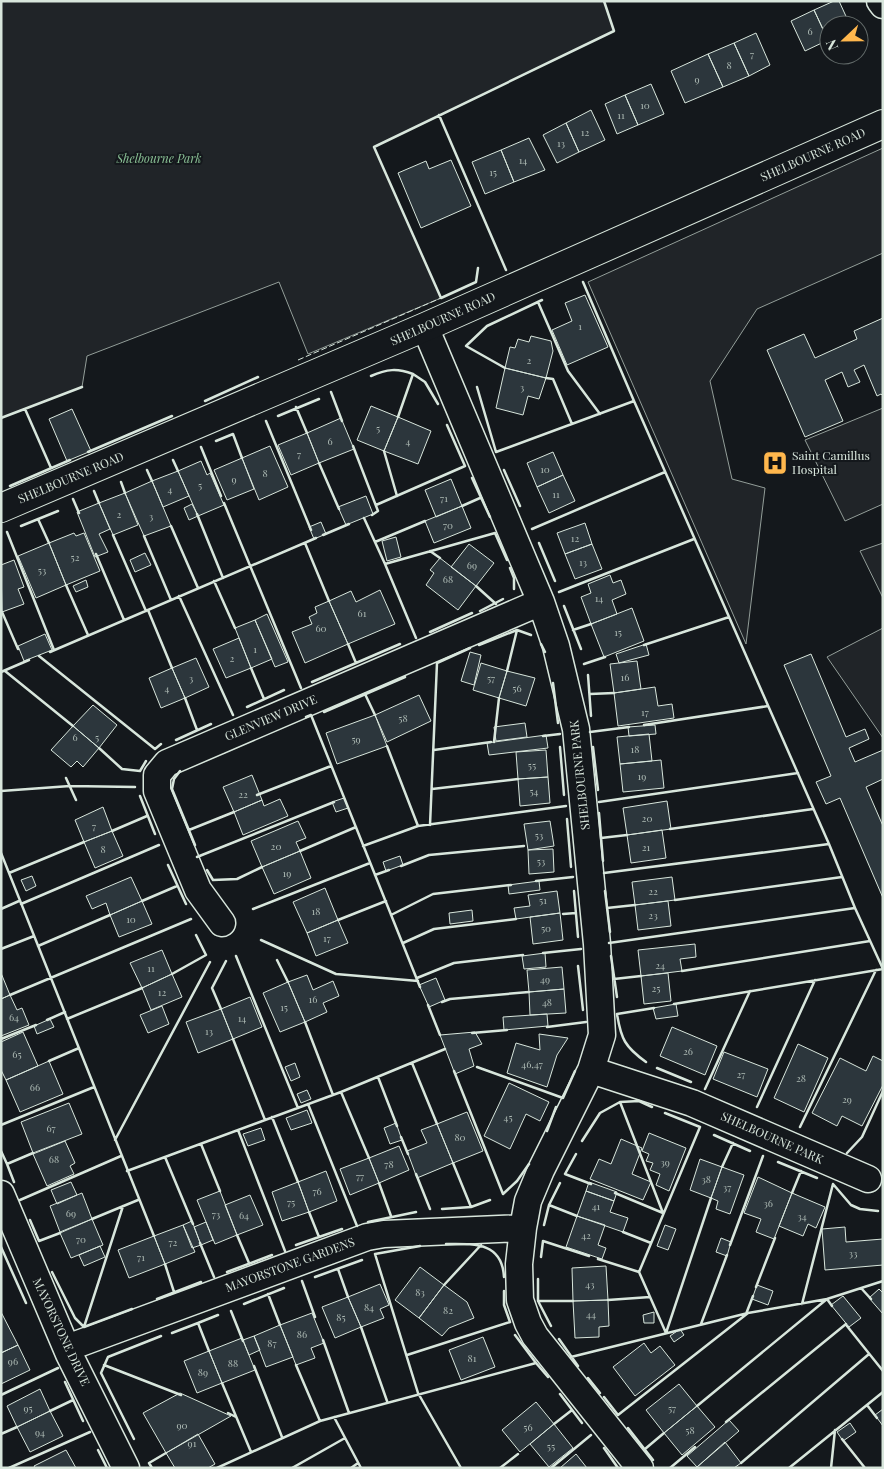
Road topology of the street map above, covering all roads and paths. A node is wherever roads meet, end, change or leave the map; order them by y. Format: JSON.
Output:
{"nodes":[{"id":1,"x":880,"y":1,"type":"edge"},
{"id":2,"x":883,"y":5,"type":"edge"},
{"id":3,"x":883,"y":124,"type":"edge"},
{"id":4,"x":425,"y":327,"type":"junction"},
{"id":5,"x":1,"y":508,"type":"edge"},
{"id":6,"x":541,"y":602,"type":"junction"},
{"id":7,"x":222,"y":923,"type":"dead end"},
{"id":8,"x":591,"y":1070,"type":"junction"},
{"id":9,"x":868,"y":1179,"type":"dead end"},
{"id":10,"x":3,"y":1205,"type":"edge"},
{"id":11,"x":522,"y":1228,"type":"junction"},
{"id":12,"x":67,"y":1348,"type":"junction"},
{"id":13,"x":126,"y":1468,"type":"edge"},
{"id":14,"x":640,"y":1468,"type":"edge"}],
"edges":[{"from":1,"to":2,"type":"street"},
{"from":3,"to":4,"type":"main road","name":"SHELBOURNE ROAD"},
{"from":4,"to":5,"type":"main road","name":"SHELBOURNE ROAD"},
{"from":4,"to":6,"type":"street","name":"SHELBOURNE PARK"},
{"from":6,"to":7,"type":"street","name":"GLENVIEW DRIVE"},
{"from":6,"to":8,"type":"street","name":"SHELBOURNE PARK"},
{"from":8,"to":9,"type":"street","name":"SHELBOURNE PARK"},
{"from":8,"to":11,"type":"street","name":"SHELBOURNE PARK"},
{"from":10,"to":12,"type":"street","name":"MAYORSTONE DRIVE"},
{"from":11,"to":12,"type":"street","name":"MAYORSTONE GARDENS"},
{"from":11,"to":14,"type":"street","name":"SHELBOURNE PARK"},
{"from":12,"to":13,"type":"street","name":"MAYORSTONE DRIVE"}]}
